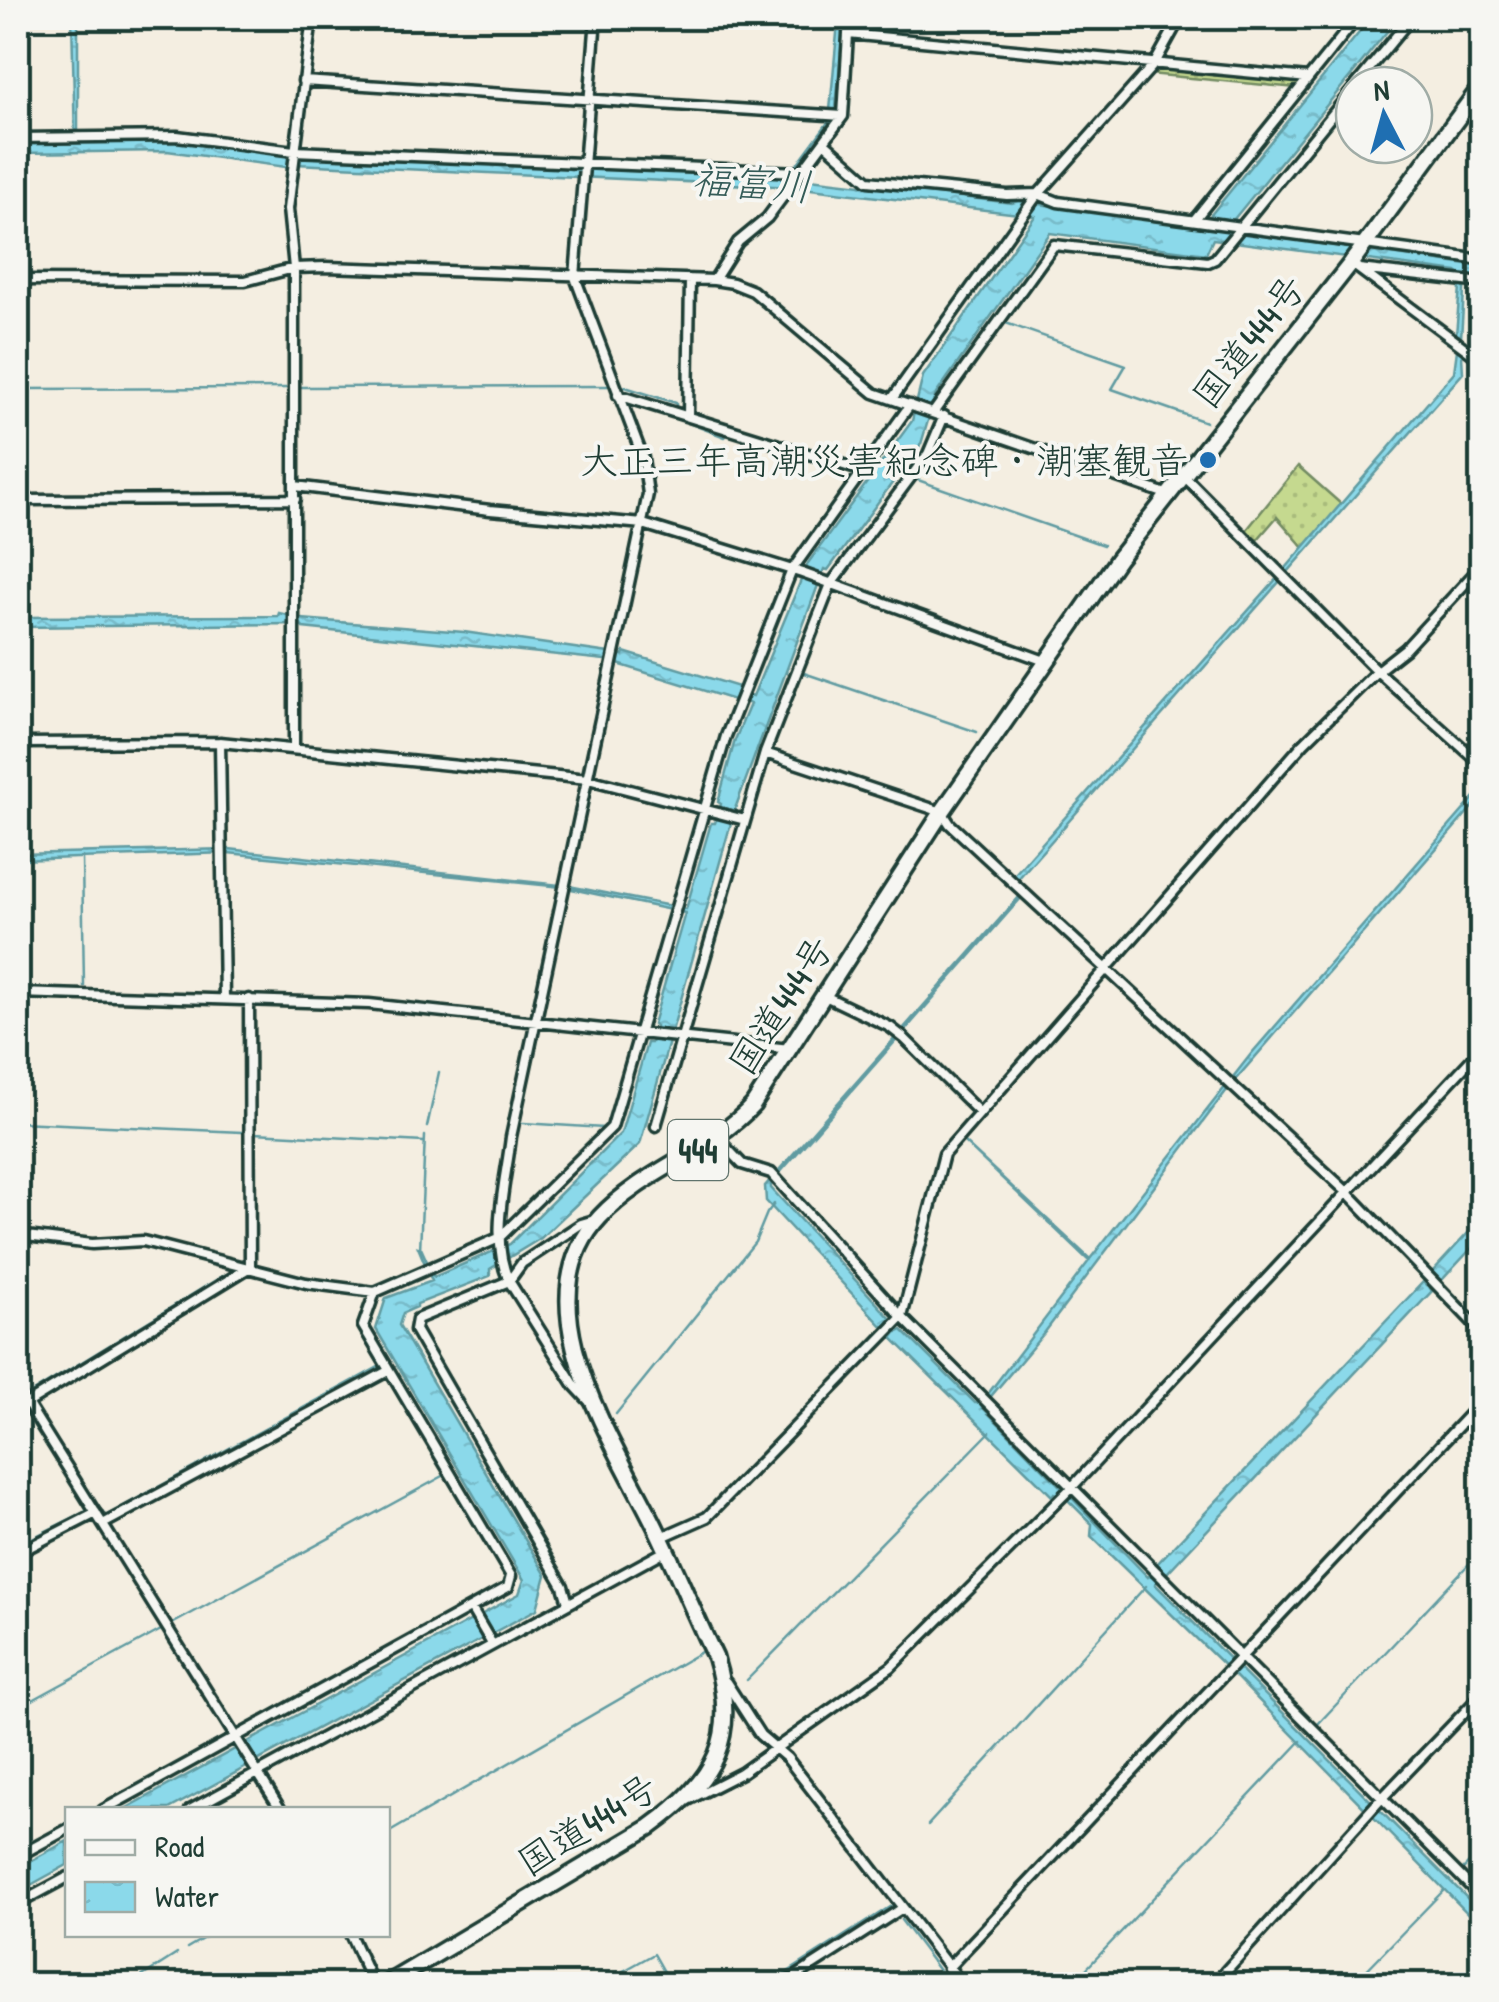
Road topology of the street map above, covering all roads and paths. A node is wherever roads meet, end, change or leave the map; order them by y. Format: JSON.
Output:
{"nodes":[{"id":1,"x":312,"y":18,"type":"edge"},
{"id":2,"x":596,"y":18,"type":"edge"},
{"id":3,"x":849,"y":18,"type":"edge"},
{"id":4,"x":1180,"y":18,"type":"edge"},
{"id":5,"x":1357,"y":18,"type":"edge"},
{"id":6,"x":1411,"y":18,"type":"edge"},
{"id":7,"x":848,"y":34,"type":"junction"},
{"id":8,"x":1155,"y":63,"type":"junction"},
{"id":9,"x":1372,"y":65,"type":"edge"},
{"id":10,"x":1308,"y":78,"type":"junction"},
{"id":11,"x":303,"y":81,"type":"junction"},
{"id":12,"x":1482,"y":85,"type":"edge"},
{"id":13,"x":592,"y":98,"type":"junction"},
{"id":14,"x":1334,"y":111,"type":"edge"},
{"id":15,"x":835,"y":115,"type":"junction"},
{"id":16,"x":18,"y":138,"type":"edge"},
{"id":17,"x":826,"y":143,"type":"junction"},
{"id":18,"x":293,"y":157,"type":"junction"},
{"id":19,"x":584,"y":166,"type":"junction"},
{"id":20,"x":799,"y":174,"type":"junction"},
{"id":21,"x":1036,"y":196,"type":"junction"},
{"id":22,"x":1199,"y":220,"type":"junction"},
{"id":23,"x":1239,"y":226,"type":"junction"},
{"id":24,"x":1364,"y":245,"type":"junction"},
{"id":25,"x":1482,"y":260,"type":"edge"},
{"id":26,"x":1355,"y":266,"type":"junction"},
{"id":27,"x":294,"y":268,"type":"junction"},
{"id":28,"x":575,"y":277,"type":"junction"},
{"id":29,"x":18,"y":280,"type":"edge"},
{"id":30,"x":690,"y":280,"type":"junction"},
{"id":31,"x":714,"y":280,"type":"junction"},
{"id":32,"x":1482,"y":283,"type":"edge"},
{"id":33,"x":1482,"y":360,"type":"edge"},
{"id":34,"x":618,"y":396,"type":"junction"},
{"id":35,"x":892,"y":400,"type":"junction"},
{"id":36,"x":912,"y":406,"type":"junction"},
{"id":37,"x":933,"y":412,"type":"junction"},
{"id":38,"x":688,"y":416,"type":"junction"},
{"id":39,"x":944,"y":416,"type":"junction"},
{"id":40,"x":863,"y":472,"type":"junction"},
{"id":41,"x":1184,"y":476,"type":"junction"},
{"id":42,"x":295,"y":486,"type":"junction"},
{"id":43,"x":1166,"y":494,"type":"junction"},
{"id":44,"x":295,"y":499,"type":"junction"},
{"id":45,"x":18,"y":500,"type":"edge"},
{"id":46,"x":643,"y":524,"type":"junction"},
{"id":47,"x":1482,"y":565,"type":"edge"},
{"id":48,"x":797,"y":571,"type":"junction"},
{"id":49,"x":827,"y":582,"type":"junction"},
{"id":50,"x":1046,"y":661,"type":"junction"},
{"id":51,"x":1377,"y":671,"type":"junction"},
{"id":52,"x":220,"y":742,"type":"junction"},
{"id":53,"x":18,"y":743,"type":"edge"},
{"id":54,"x":294,"y":748,"type":"junction"},
{"id":55,"x":765,"y":752,"type":"junction"},
{"id":56,"x":1482,"y":765,"type":"edge"},
{"id":57,"x":588,"y":779,"type":"junction"},
{"id":58,"x":710,"y":811,"type":"junction"},
{"id":59,"x":942,"y":812,"type":"junction"},
{"id":60,"x":740,"y":819,"type":"junction"},
{"id":61,"x":1106,"y":969,"type":"junction"},
{"id":62,"x":18,"y":993,"type":"edge"},
{"id":63,"x":824,"y":996,"type":"junction"},
{"id":64,"x":224,"y":998,"type":"junction"},
{"id":65,"x":249,"y":999,"type":"junction"},
{"id":66,"x":537,"y":1022,"type":"junction"},
{"id":67,"x":644,"y":1033,"type":"junction"},
{"id":68,"x":678,"y":1037,"type":"junction"},
{"id":69,"x":1482,"y":1048,"type":"edge"},
{"id":70,"x":790,"y":1049,"type":"junction"},
{"id":71,"x":980,"y":1113,"type":"junction"},
{"id":72,"x":656,"y":1126,"type":"dead end"},
{"id":73,"x":717,"y":1138,"type":"junction"},
{"id":74,"x":1346,"y":1192,"type":"junction"},
{"id":75,"x":598,"y":1219,"type":"junction"},
{"id":76,"x":18,"y":1235,"type":"edge"},
{"id":77,"x":499,"y":1238,"type":"junction"},
{"id":78,"x":250,"y":1267,"type":"junction"},
{"id":79,"x":509,"y":1280,"type":"junction"},
{"id":80,"x":375,"y":1292,"type":"junction"},
{"id":81,"x":902,"y":1317,"type":"junction"},
{"id":82,"x":1482,"y":1332,"type":"edge"},
{"id":83,"x":386,"y":1366,"type":"junction"},
{"id":84,"x":1482,"y":1401,"type":"edge"},
{"id":85,"x":27,"y":1403,"type":"junction"},
{"id":86,"x":18,"y":1409,"type":"edge"},
{"id":87,"x":597,"y":1409,"type":"junction"},
{"id":88,"x":1067,"y":1492,"type":"junction"},
{"id":89,"x":96,"y":1513,"type":"junction"},
{"id":90,"x":103,"y":1524,"type":"junction"},
{"id":91,"x":664,"y":1544,"type":"junction"},
{"id":92,"x":18,"y":1553,"type":"edge"},
{"id":93,"x":568,"y":1603,"type":"junction"},
{"id":94,"x":471,"y":1608,"type":"junction"},
{"id":95,"x":492,"y":1644,"type":"junction"},
{"id":96,"x":1238,"y":1660,"type":"junction"},
{"id":97,"x":720,"y":1674,"type":"junction"},
{"id":98,"x":1482,"y":1694,"type":"edge"},
{"id":99,"x":237,"y":1740,"type":"junction"},
{"id":100,"x":774,"y":1748,"type":"junction"},
{"id":101,"x":256,"y":1770,"type":"junction"},
{"id":102,"x":1380,"y":1801,"type":"junction"},
{"id":103,"x":684,"y":1802,"type":"junction"},
{"id":104,"x":109,"y":1807,"type":"edge"},
{"id":105,"x":195,"y":1807,"type":"edge"},
{"id":106,"x":280,"y":1807,"type":"edge"},
{"id":107,"x":65,"y":1831,"type":"edge"},
{"id":108,"x":18,"y":1856,"type":"edge"},
{"id":109,"x":65,"y":1879,"type":"edge"},
{"id":110,"x":1482,"y":1898,"type":"edge"},
{"id":111,"x":18,"y":1904,"type":"edge"},
{"id":112,"x":901,"y":1909,"type":"junction"},
{"id":113,"x":351,"y":1937,"type":"edge"},
{"id":114,"x":948,"y":1968,"type":"junction"},
{"id":115,"x":372,"y":1984,"type":"edge"},
{"id":116,"x":386,"y":1984,"type":"edge"},
{"id":117,"x":784,"y":1984,"type":"edge"},
{"id":118,"x":962,"y":1984,"type":"edge"},
{"id":119,"x":1214,"y":1984,"type":"edge"}],
"edges":[{"from":1,"to":11,"type":"street"},
{"from":2,"to":13,"type":"street"},
{"from":3,"to":7,"type":"street"},
{"from":4,"to":8,"type":"street"},
{"from":5,"to":10,"type":"street"},
{"from":6,"to":9,"type":"street"},
{"from":7,"to":8,"type":"street"},
{"from":7,"to":15,"type":"street"},
{"from":8,"to":10,"type":"street"},
{"from":8,"to":21,"type":"street"},
{"from":10,"to":22,"type":"street"},
{"from":11,"to":13,"type":"street"},
{"from":11,"to":18,"type":"street"},
{"from":12,"to":24,"type":"highway","name":"国道444号","number":"444"},
{"from":13,"to":15,"type":"street"},
{"from":13,"to":19,"type":"street"},
{"from":14,"to":23,"type":"street"},
{"from":15,"to":17,"type":"street"},
{"from":16,"to":18,"type":"street"},
{"from":17,"to":20,"type":"street"},
{"from":17,"to":21,"type":"street"},
{"from":18,"to":19,"type":"street"},
{"from":18,"to":27,"type":"street"},
{"from":19,"to":20,"type":"street"},
{"from":19,"to":28,"type":"street"},
{"from":20,"to":31,"type":"street"},
{"from":21,"to":22,"type":"street"},
{"from":21,"to":35,"type":"street"},
{"from":22,"to":23,"type":"street"},
{"from":23,"to":24,"type":"street"},
{"from":23,"to":37,"type":"street"},
{"from":24,"to":25,"type":"street"},
{"from":24,"to":26,"type":"highway","name":"国道444号","number":"444"},
{"from":26,"to":32,"type":"street"},
{"from":26,"to":33,"type":"street"},
{"from":26,"to":41,"type":"highway","name":"国道444号","number":"444"},
{"from":27,"to":28,"type":"street"},
{"from":27,"to":29,"type":"street"},
{"from":27,"to":42,"type":"street"},
{"from":28,"to":30,"type":"street"},
{"from":28,"to":34,"type":"street"},
{"from":30,"to":31,"type":"street"},
{"from":30,"to":38,"type":"street"},
{"from":31,"to":35,"type":"street"},
{"from":34,"to":38,"type":"street"},
{"from":34,"to":46,"type":"street"},
{"from":35,"to":36,"type":"street"},
{"from":36,"to":37,"type":"street"},
{"from":36,"to":40,"type":"street"},
{"from":37,"to":39,"type":"street"},
{"from":38,"to":40,"type":"street"},
{"from":39,"to":43,"type":"street"},
{"from":39,"to":49,"type":"street"},
{"from":40,"to":48,"type":"street"},
{"from":41,"to":43,"type":"highway","name":"国道444号","number":"444"},
{"from":41,"to":51,"type":"street"},
{"from":42,"to":44,"type":"street"},
{"from":42,"to":46,"type":"street"},
{"from":43,"to":50,"type":"highway","name":"国道444号","number":"444"},
{"from":44,"to":45,"type":"street"},
{"from":44,"to":54,"type":"street"},
{"from":46,"to":48,"type":"street"},
{"from":46,"to":57,"type":"street"},
{"from":47,"to":51,"type":"street"},
{"from":48,"to":49,"type":"street"},
{"from":48,"to":58,"type":"street"},
{"from":49,"to":50,"type":"street"},
{"from":49,"to":55,"type":"street"},
{"from":50,"to":59,"type":"highway","name":"国道444号","number":"444"},
{"from":51,"to":56,"type":"street"},
{"from":51,"to":61,"type":"street"},
{"from":52,"to":53,"type":"street"},
{"from":52,"to":54,"type":"street"},
{"from":52,"to":64,"type":"street"},
{"from":54,"to":57,"type":"street"},
{"from":55,"to":59,"type":"street"},
{"from":55,"to":60,"type":"street"},
{"from":57,"to":58,"type":"street"},
{"from":57,"to":66,"type":"street"},
{"from":58,"to":60,"type":"street"},
{"from":58,"to":67,"type":"street"},
{"from":59,"to":61,"type":"street"},
{"from":59,"to":63,"type":"highway","name":"国道444号","number":"444"},
{"from":60,"to":68,"type":"street"},
{"from":61,"to":71,"type":"street"},
{"from":61,"to":74,"type":"street"},
{"from":62,"to":64,"type":"street"},
{"from":63,"to":70,"type":"highway","name":"国道444号","number":"444"},
{"from":63,"to":71,"type":"street"},
{"from":64,"to":65,"type":"street"},
{"from":65,"to":66,"type":"street"},
{"from":65,"to":78,"type":"street"},
{"from":66,"to":67,"type":"street"},
{"from":66,"to":77,"type":"street"},
{"from":67,"to":68,"type":"street"},
{"from":67,"to":77,"type":"street"},
{"from":68,"to":70,"type":"street"},
{"from":68,"to":72,"type":"street"},
{"from":69,"to":74,"type":"street"},
{"from":70,"to":73,"type":"highway","name":"国道444号","number":"444"},
{"from":71,"to":81,"type":"street"},
{"from":73,"to":75,"type":"highway","name":"国道444号","number":"444"},
{"from":73,"to":81,"type":"street"},
{"from":74,"to":82,"type":"street"},
{"from":74,"to":88,"type":"street"},
{"from":75,"to":79,"type":"street"},
{"from":75,"to":87,"type":"highway","name":"国道444号","number":"444"},
{"from":76,"to":78,"type":"street"},
{"from":77,"to":79,"type":"street"},
{"from":77,"to":80,"type":"street"},
{"from":78,"to":80,"type":"street"},
{"from":78,"to":85,"type":"street"},
{"from":79,"to":87,"type":"street"},
{"from":79,"to":93,"type":"street"},
{"from":80,"to":83,"type":"street"},
{"from":81,"to":88,"type":"street"},
{"from":81,"to":91,"type":"street"},
{"from":83,"to":90,"type":"street"},
{"from":83,"to":94,"type":"street"},
{"from":84,"to":96,"type":"street"},
{"from":85,"to":86,"type":"street"},
{"from":85,"to":89,"type":"street"},
{"from":87,"to":91,"type":"highway","name":"国道444号","number":"444"},
{"from":88,"to":96,"type":"street"},
{"from":88,"to":100,"type":"street"},
{"from":89,"to":90,"type":"street"},
{"from":89,"to":92,"type":"street"},
{"from":90,"to":99,"type":"street"},
{"from":91,"to":93,"type":"street"},
{"from":91,"to":97,"type":"highway","name":"国道444号","number":"444"},
{"from":93,"to":95,"type":"street"},
{"from":94,"to":95,"type":"street"},
{"from":94,"to":99,"type":"street"},
{"from":95,"to":101,"type":"street"},
{"from":96,"to":102,"type":"street"},
{"from":96,"to":114,"type":"street"},
{"from":97,"to":100,"type":"street"},
{"from":97,"to":103,"type":"highway","name":"国道444号","number":"444"},
{"from":98,"to":102,"type":"street"},
{"from":99,"to":101,"type":"street"},
{"from":99,"to":104,"type":"street"},
{"from":100,"to":103,"type":"street"},
{"from":100,"to":112,"type":"street"},
{"from":101,"to":105,"type":"street"},
{"from":101,"to":106,"type":"street"},
{"from":102,"to":110,"type":"street"},
{"from":102,"to":119,"type":"street"},
{"from":103,"to":116,"type":"highway","name":"国道444号","number":"444"},
{"from":107,"to":108,"type":"street"},
{"from":109,"to":111,"type":"street"},
{"from":112,"to":114,"type":"street"},
{"from":112,"to":117,"type":"street"},
{"from":113,"to":115,"type":"street"},
{"from":114,"to":118,"type":"street"}]}
